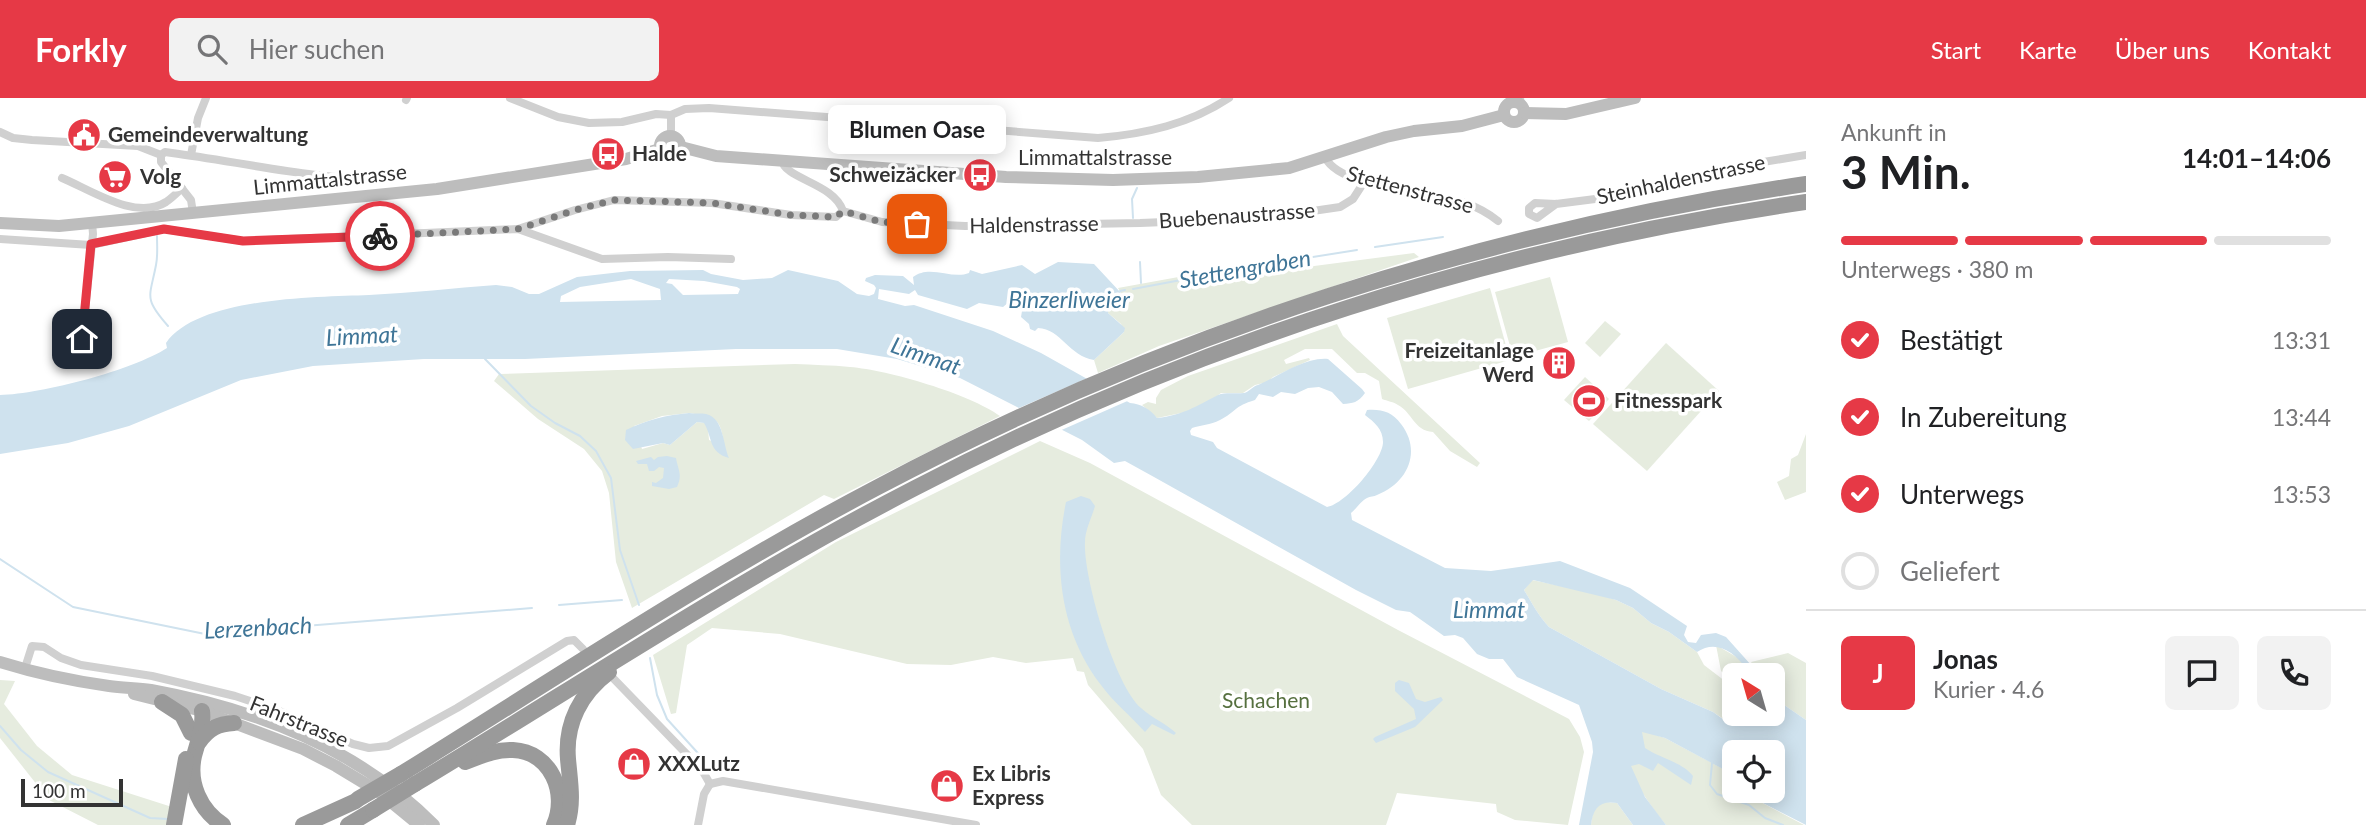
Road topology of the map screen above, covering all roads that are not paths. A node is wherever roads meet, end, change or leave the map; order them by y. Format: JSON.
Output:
{"nodes":[{"id":1,"x":206,"y":98,"type":"edge"},
{"id":2,"x":510,"y":98,"type":"edge"},
{"id":3,"x":1229,"y":98,"type":"edge"},
{"id":4,"x":1635,"y":98,"type":"edge"},
{"id":5,"x":1518,"y":103,"type":"edge"},
{"id":6,"x":671,"y":115,"type":"junction"},
{"id":7,"x":1504,"y":115,"type":"junction"},
{"id":8,"x":0,"y":132,"type":"edge"},
{"id":9,"x":671,"y":135,"type":"junction"},
{"id":10,"x":681,"y":147,"type":"junction"},
{"id":11,"x":660,"y":149,"type":"junction"},
{"id":12,"x":160,"y":155,"type":"junction"},
{"id":13,"x":191,"y":155,"type":"junction"},
{"id":14,"x":1806,"y":155,"type":"edge"},
{"id":15,"x":1325,"y":157,"type":"junction"},
{"id":16,"x":782,"y":160,"type":"junction"},
{"id":17,"x":62,"y":178,"type":"dead end"},
{"id":18,"x":390,"y":179,"type":"dead end"},
{"id":19,"x":1364,"y":182,"type":"junction"},
{"id":20,"x":1806,"y":184,"type":"edge"},
{"id":21,"x":182,"y":188,"type":"junction"},
{"id":22,"x":1806,"y":202,"type":"edge"},
{"id":23,"x":1556,"y":204,"type":"dead end"},
{"id":24,"x":843,"y":211,"type":"junction"},
{"id":25,"x":193,"y":213,"type":"junction"},
{"id":26,"x":1499,"y":221,"type":"dead end"},
{"id":27,"x":92,"y":222,"type":"junction"},
{"id":28,"x":0,"y":223,"type":"edge"},
{"id":29,"x":1140,"y":223,"type":"joint"},
{"id":30,"x":518,"y":229,"type":"junction"},
{"id":31,"x":0,"y":239,"type":"edge"},
{"id":32,"x":91,"y":244,"type":"junction"},
{"id":33,"x":731,"y":259,"type":"dead end"},
{"id":34,"x":82,"y":339,"type":"dead end"},
{"id":35,"x":712,"y":602,"type":"junction"},
{"id":36,"x":583,"y":649,"type":"dead end"},
{"id":37,"x":0,"y":662,"type":"edge"},
{"id":38,"x":25,"y":668,"type":"junction"},
{"id":39,"x":612,"y":677,"type":"dead end"},
{"id":40,"x":111,"y":686,"type":"junction"},
{"id":41,"x":162,"y":702,"type":"junction"},
{"id":42,"x":204,"y":705,"type":"junction"},
{"id":43,"x":234,"y":723,"type":"junction"},
{"id":44,"x":194,"y":738,"type":"junction"},
{"id":45,"x":432,"y":774,"type":"junction"},
{"id":46,"x":710,"y":784,"type":"junction"},
{"id":47,"x":357,"y":800,"type":"junction"},
{"id":48,"x":174,"y":825,"type":"edge"},
{"id":49,"x":223,"y":825,"type":"edge"},
{"id":50,"x":303,"y":825,"type":"edge"},
{"id":51,"x":318,"y":825,"type":"edge"},
{"id":52,"x":348,"y":825,"type":"edge"},
{"id":53,"x":419,"y":825,"type":"edge"},
{"id":54,"x":434,"y":825,"type":"edge"},
{"id":55,"x":554,"y":825,"type":"edge"},
{"id":56,"x":567,"y":825,"type":"edge"},
{"id":57,"x":698,"y":825,"type":"edge"},
{"id":58,"x":976,"y":825,"type":"edge"}],
"edges":[{"from":1,"to":13,"type":"street"},
{"from":2,"to":6,"type":"street"},
{"from":3,"to":6,"type":"street"},
{"from":4,"to":5,"type":"main road"},
{"from":5,"to":7,"type":"main road"},
{"from":5,"to":7,"type":"main road","name":"Limmattalstrasse"},
{"from":6,"to":9,"type":"street"},
{"from":7,"to":15,"type":"main road","name":"Limmattalstrasse"},
{"from":8,"to":12,"type":"street"},
{"from":9,"to":10,"type":"main road"},
{"from":9,"to":11,"type":"main road"},
{"from":10,"to":11,"type":"main road"},
{"from":10,"to":16,"type":"main road","name":"Limmattalstrasse"},
{"from":11,"to":25,"type":"main road","name":"Limmattalstrasse"},
{"from":12,"to":13,"type":"street"},
{"from":12,"to":21,"type":"street"},
{"from":13,"to":18,"type":"street"},
{"from":14,"to":23,"type":"street","name":"Steinhaldenstrasse"},
{"from":15,"to":16,"type":"main road","name":"Limmattalstrasse"},
{"from":15,"to":19,"type":"street","name":"Stettenstrasse"},
{"from":16,"to":24,"type":"street"},
{"from":17,"to":21,"type":"street"},
{"from":19,"to":26,"type":"street","name":"Stettenstrasse"},
{"from":19,"to":29,"type":"street","name":"Buebenaustrasse"},
{"from":20,"to":47,"type":"highway","bridge":true},
{"from":21,"to":25,"type":"street"},
{"from":22,"to":35,"type":"highway"},
{"from":24,"to":29,"type":"street","name":"Haldenstrasse"},
{"from":24,"to":30,"type":"street","name":"Haldenstrasse"},
{"from":25,"to":27,"type":"main road","name":"Limmattalstrasse"},
{"from":27,"to":28,"type":"main road","name":"Limmattalstrasse"},
{"from":27,"to":32,"type":"street"},
{"from":30,"to":32,"type":"street"},
{"from":30,"to":33,"type":"street"},
{"from":31,"to":32,"type":"street"},
{"from":32,"to":34,"type":"street"},
{"from":35,"to":45,"type":"highway"},
{"from":35,"to":56,"type":"highway"},
{"from":36,"to":38,"type":"street","name":"Fahrstrasse"},
{"from":37,"to":38,"type":"main road"},
{"from":38,"to":40,"type":"main road"},
{"from":39,"to":46,"type":"street"},
{"from":40,"to":41,"type":"main road"},
{"from":40,"to":42,"type":"main road"},
{"from":41,"to":42,"type":"main road"},
{"from":41,"to":44,"type":"highway"},
{"from":42,"to":43,"type":"main road"},
{"from":42,"to":44,"type":"highway"},
{"from":42,"to":54,"type":"main road"},
{"from":43,"to":44,"type":"highway"},
{"from":43,"to":53,"type":"main road"},
{"from":44,"to":48,"type":"highway"},
{"from":44,"to":49,"type":"highway"},
{"from":45,"to":52,"type":"highway","bridge":true},
{"from":45,"to":55,"type":"highway"},
{"from":46,"to":57,"type":"street"},
{"from":46,"to":58,"type":"street"},
{"from":47,"to":50,"type":"highway"},
{"from":47,"to":51,"type":"highway"}]}
